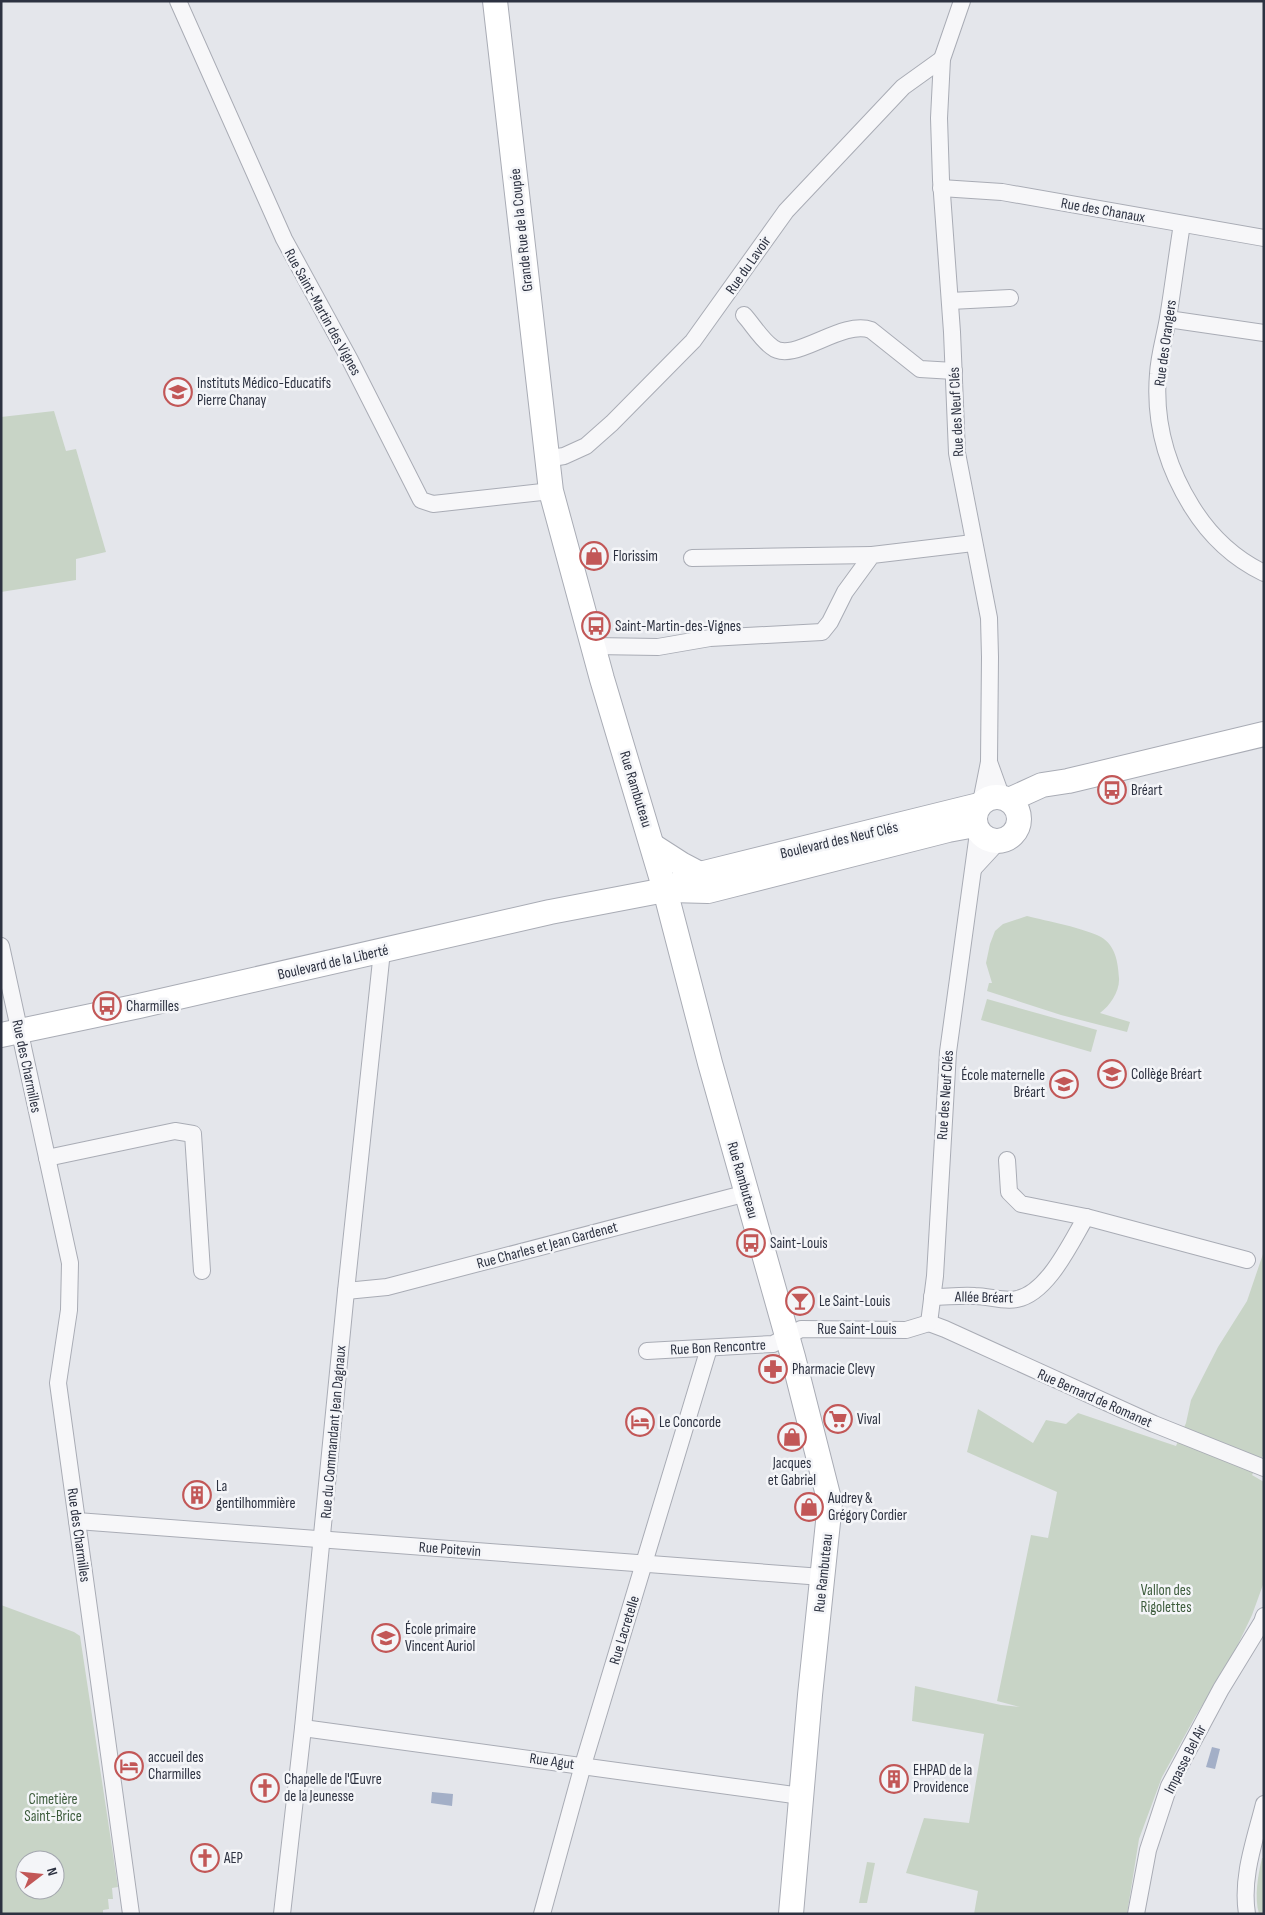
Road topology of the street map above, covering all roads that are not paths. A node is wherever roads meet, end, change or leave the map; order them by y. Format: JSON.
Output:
{"nodes":[{"id":1,"x":178,"y":1,"type":"edge"},
{"id":2,"x":495,"y":1,"type":"edge"},
{"id":3,"x":962,"y":1,"type":"edge"},
{"id":4,"x":942,"y":59,"type":"junction"},
{"id":5,"x":942,"y":188,"type":"junction"},
{"id":6,"x":1182,"y":224,"type":"junction"},
{"id":7,"x":1264,"y":238,"type":"edge"},
{"id":8,"x":1010,"y":298,"type":"dead end"},
{"id":9,"x":950,"y":301,"type":"junction"},
{"id":10,"x":744,"y":315,"type":"dead end"},
{"id":11,"x":1168,"y":319,"type":"junction"},
{"id":12,"x":1264,"y":333,"type":"edge"},
{"id":13,"x":954,"y":372,"type":"junction"},
{"id":14,"x":546,"y":459,"type":"junction"},
{"id":15,"x":551,"y":491,"type":"junction"},
{"id":16,"x":973,"y":543,"type":"junction"},
{"id":17,"x":872,"y":555,"type":"junction"},
{"id":18,"x":692,"y":558,"type":"dead end"},
{"id":19,"x":1264,"y":573,"type":"edge"},
{"id":20,"x":594,"y":646,"type":"junction"},
{"id":21,"x":1264,"y":734,"type":"edge"},
{"id":22,"x":991,"y":818,"type":"junction"},
{"id":23,"x":652,"y":846,"type":"junction"},
{"id":24,"x":974,"y":868,"type":"junction"},
{"id":25,"x":704,"y":882,"type":"junction"},
{"id":26,"x":665,"y":890,"type":"junction"},
{"id":27,"x":677,"y":938,"type":"junction"},
{"id":28,"x":1,"y":946,"type":"edge"},
{"id":29,"x":382,"y":951,"type":"junction"},
{"id":30,"x":10,"y":1033,"type":"edge"},
{"id":31,"x":47,"y":1158,"type":"junction"},
{"id":32,"x":1007,"y":1160,"type":"dead end"},
{"id":33,"x":747,"y":1193,"type":"junction"},
{"id":34,"x":1086,"y":1217,"type":"junction"},
{"id":35,"x":1247,"y":1260,"type":"dead end"},
{"id":36,"x":202,"y":1271,"type":"dead end"},
{"id":37,"x":346,"y":1291,"type":"junction"},
{"id":38,"x":932,"y":1297,"type":"junction"},
{"id":39,"x":929,"y":1323,"type":"junction"},
{"id":40,"x":787,"y":1336,"type":"junction"},
{"id":41,"x":710,"y":1348,"type":"junction"},
{"id":42,"x":647,"y":1351,"type":"dead end"},
{"id":43,"x":1264,"y":1468,"type":"edge"},
{"id":44,"x":77,"y":1521,"type":"junction"},
{"id":45,"x":323,"y":1539,"type":"junction"},
{"id":46,"x":644,"y":1564,"type":"junction"},
{"id":47,"x":822,"y":1577,"type":"junction"},
{"id":48,"x":1264,"y":1616,"type":"edge"},
{"id":49,"x":303,"y":1728,"type":"junction"},
{"id":50,"x":583,"y":1765,"type":"junction"},
{"id":51,"x":801,"y":1796,"type":"junction"},
{"id":52,"x":1264,"y":1804,"type":"edge"},
{"id":53,"x":131,"y":1914,"type":"edge"},
{"id":54,"x":282,"y":1914,"type":"edge"},
{"id":55,"x":542,"y":1914,"type":"edge"},
{"id":56,"x":791,"y":1914,"type":"edge"},
{"id":57,"x":1136,"y":1914,"type":"edge"},
{"id":58,"x":1247,"y":1914,"type":"edge"}],
"edges":[{"from":1,"to":15,"type":"street","name":"Rue Saint-Martin des Vignes"},
{"from":2,"to":14,"type":"main road","name":"Grande Rue de la Coupée"},
{"from":3,"to":4,"type":"street"},
{"from":4,"to":5,"type":"street","name":"Rue des Neuf Clés"},
{"from":4,"to":14,"type":"street","name":"Rue du Lavoir"},
{"from":5,"to":6,"type":"street","name":"Rue des Chanaux"},
{"from":5,"to":9,"type":"street","name":"Rue des Neuf Clés"},
{"from":6,"to":7,"type":"street","name":"Rue des Chanaux"},
{"from":6,"to":11,"type":"street","name":"Rue des Orangers"},
{"from":8,"to":9,"type":"street"},
{"from":9,"to":13,"type":"street","name":"Rue des Neuf Clés"},
{"from":10,"to":13,"type":"street"},
{"from":11,"to":12,"type":"street"},
{"from":11,"to":19,"type":"street","name":"Rue des Orangers"},
{"from":13,"to":16,"type":"street","name":"Rue des Neuf Clés"},
{"from":14,"to":15,"type":"main road","name":"Rue Rambuteau"},
{"from":15,"to":20,"type":"main road","name":"Rue Rambuteau"},
{"from":16,"to":17,"type":"street"},
{"from":16,"to":22,"type":"street","name":"Rue des Neuf Clés"},
{"from":17,"to":18,"type":"street"},
{"from":17,"to":20,"type":"street"},
{"from":20,"to":23,"type":"main road","name":"Rue Rambuteau"},
{"from":21,"to":22,"type":"main road","name":"Boulevard des Neuf Clés"},
{"from":22,"to":24,"type":"street"},
{"from":22,"to":24,"type":"street","name":"Rue des Neuf Clés"},
{"from":22,"to":25,"type":"main road","name":"Boulevard des Neuf Clés"},
{"from":22,"to":25,"type":"main road","name":"Boulevard des Neuf Clés"},
{"from":23,"to":25,"type":"main road"},
{"from":23,"to":26,"type":"main road","name":"Rue Rambuteau"},
{"from":24,"to":38,"type":"street","name":"Rue des Neuf Clés"},
{"from":25,"to":26,"type":"main road","name":"Boulevard des Neuf Clés"},
{"from":25,"to":27,"type":"main road","name":"Boulevard des Neuf Clés"},
{"from":26,"to":27,"type":"main road","name":"Rue Rambuteau"},
{"from":26,"to":29,"type":"main road","name":"Boulevard de la Liberté"},
{"from":27,"to":33,"type":"main road","name":"Rue Rambuteau"},
{"from":28,"to":30,"type":"street","name":"Rue des Charmilles"},
{"from":29,"to":30,"type":"main road","name":"Boulevard de la Liberté"},
{"from":29,"to":37,"type":"street","name":"Rue du Commandant Jean Dagnaux"},
{"from":30,"to":31,"type":"street","name":"Rue des Charmilles"},
{"from":31,"to":36,"type":"street"},
{"from":31,"to":44,"type":"street","name":"Rue des Charmilles"},
{"from":32,"to":34,"type":"street"},
{"from":33,"to":37,"type":"street","name":"Rue Charles et Jean Gardenet"},
{"from":33,"to":40,"type":"main road","name":"Rue Rambuteau"},
{"from":34,"to":35,"type":"street"},
{"from":34,"to":38,"type":"street","name":"Allée Bréart"},
{"from":37,"to":45,"type":"street","name":"Rue du Commandant Jean Dagnaux"},
{"from":38,"to":39,"type":"street","name":"Rue des Neuf Clés"},
{"from":39,"to":40,"type":"street","name":"Rue Saint-Louis"},
{"from":39,"to":43,"type":"street","name":"Rue Bernard de Romanet"},
{"from":40,"to":41,"type":"street","name":"Rue Bon Rencontre"},
{"from":40,"to":47,"type":"main road","name":"Rue Rambuteau"},
{"from":41,"to":42,"type":"street","name":"Rue Bon Rencontre"},
{"from":41,"to":46,"type":"street","name":"Rue Lacretelle"},
{"from":44,"to":45,"type":"street","name":"Rue Poitevin"},
{"from":44,"to":53,"type":"street","name":"Rue des Charmilles"},
{"from":45,"to":46,"type":"street","name":"Rue Poitevin"},
{"from":45,"to":49,"type":"street","name":"Rue du Commandant Jean Dagnaux"},
{"from":46,"to":47,"type":"street","name":"Rue Poitevin"},
{"from":46,"to":50,"type":"street","name":"Rue Lacretelle"},
{"from":47,"to":51,"type":"main road","name":"Rue Rambuteau"},
{"from":48,"to":57,"type":"street","name":"Impasse Bel Air"},
{"from":49,"to":50,"type":"street","name":"Rue Agut"},
{"from":49,"to":54,"type":"street","name":"Rue du Commandant Jean Dagnaux"},
{"from":50,"to":51,"type":"street","name":"Rue Agut"},
{"from":50,"to":55,"type":"street","name":"Rue Lacretelle"},
{"from":51,"to":56,"type":"main road","name":"Rue Rambuteau"},
{"from":52,"to":58,"type":"street"}]}
